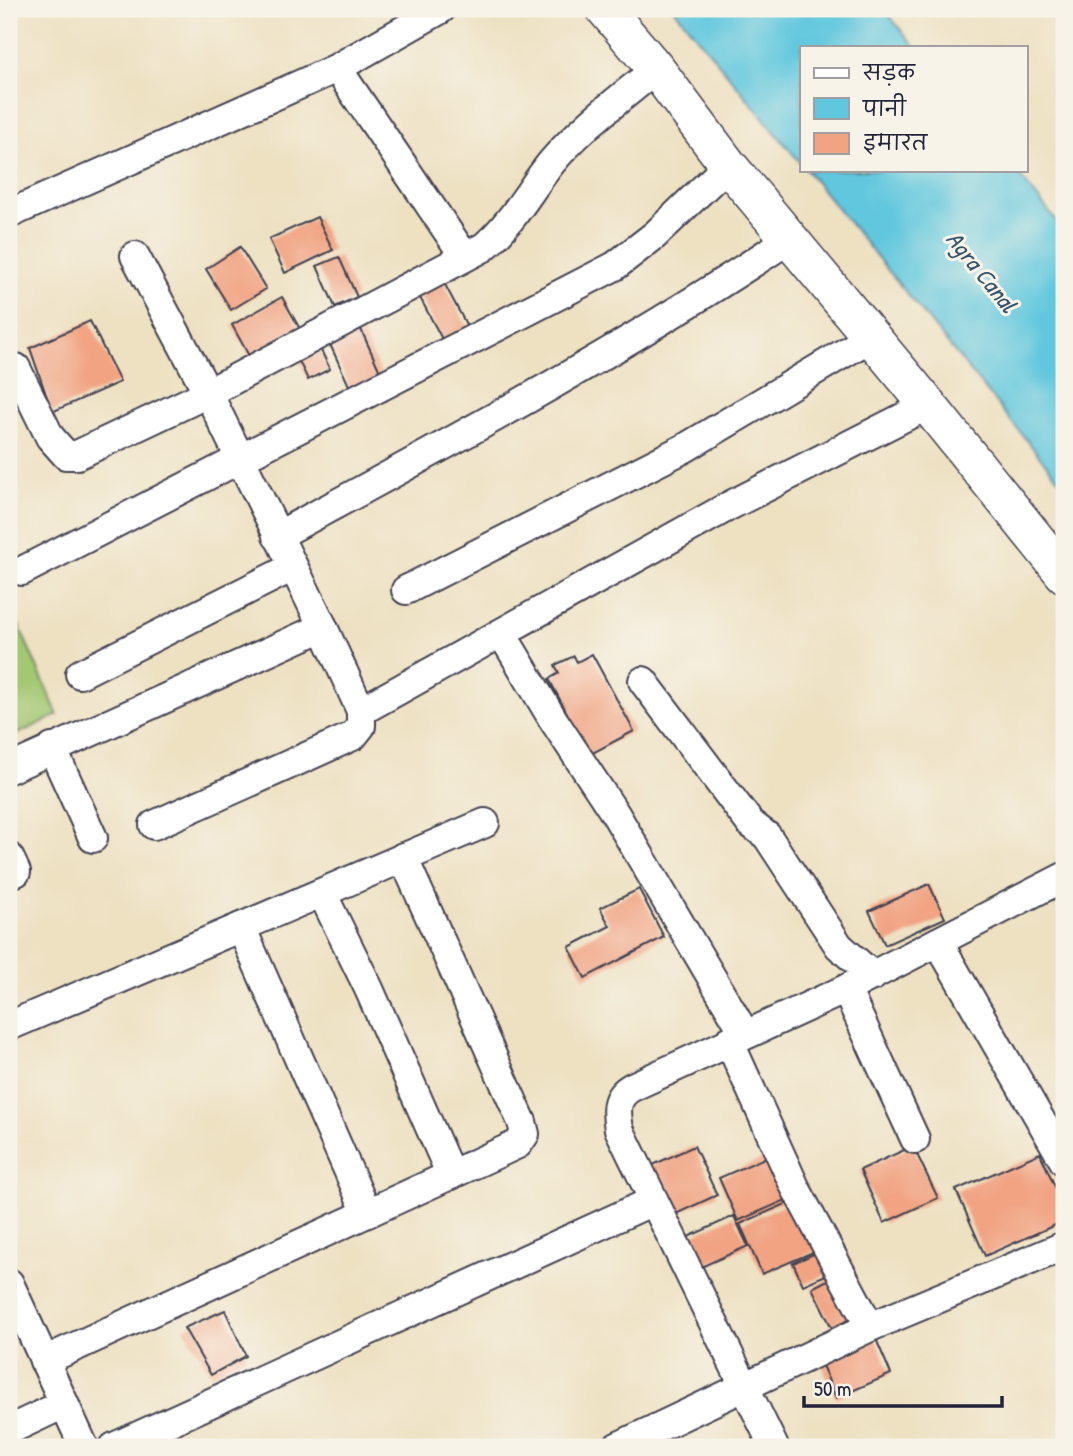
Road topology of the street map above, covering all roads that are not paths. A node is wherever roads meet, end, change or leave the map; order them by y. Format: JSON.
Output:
{"nodes":[{"id":1,"x":441,"y":9,"type":"edge"},
{"id":2,"x":605,"y":9,"type":"edge"},
{"id":3,"x":337,"y":68,"type":"junction"},
{"id":4,"x":656,"y":69,"type":"junction"},
{"id":5,"x":728,"y":165,"type":"junction"},
{"id":6,"x":9,"y":214,"type":"edge"},
{"id":7,"x":789,"y":239,"type":"junction"},
{"id":8,"x":135,"y":256,"type":"dead end"},
{"id":9,"x":466,"y":257,"type":"junction"},
{"id":10,"x":871,"y":337,"type":"junction"},
{"id":11,"x":16,"y":368,"type":"dead end"},
{"id":12,"x":208,"y":393,"type":"junction"},
{"id":13,"x":928,"y":405,"type":"junction"},
{"id":14,"x":239,"y":460,"type":"junction"},
{"id":15,"x":277,"y":536,"type":"junction"},
{"id":16,"x":293,"y":568,"type":"junction"},
{"id":17,"x":23,"y":571,"type":"dead end"},
{"id":18,"x":1064,"y":574,"type":"edge"},
{"id":19,"x":406,"y":590,"type":"dead end"},
{"id":20,"x":323,"y":627,"type":"junction"},
{"id":21,"x":502,"y":634,"type":"junction"},
{"id":22,"x":80,"y":674,"type":"dead end"},
{"id":23,"x":643,"y":681,"type":"dead end"},
{"id":24,"x":361,"y":711,"type":"junction"},
{"id":25,"x":52,"y":748,"type":"junction"},
{"id":26,"x":9,"y":769,"type":"edge"},
{"id":27,"x":485,"y":823,"type":"dead end"},
{"id":28,"x":154,"y":825,"type":"dead end"},
{"id":29,"x":93,"y":838,"type":"dead end"},
{"id":30,"x":403,"y":857,"type":"junction"},
{"id":31,"x":1064,"y":877,"type":"edge"},
{"id":32,"x":323,"y":893,"type":"junction"},
{"id":33,"x":242,"y":927,"type":"junction"},
{"id":34,"x":938,"y":942,"type":"junction"},
{"id":35,"x":873,"y":976,"type":"junction"},
{"id":36,"x":846,"y":989,"type":"junction"},
{"id":37,"x":9,"y":1026,"type":"edge"},
{"id":38,"x":737,"y":1037,"type":"junction"},
{"id":39,"x":915,"y":1139,"type":"dead end"},
{"id":40,"x":1064,"y":1161,"type":"edge"},
{"id":41,"x":451,"y":1175,"type":"junction"},
{"id":42,"x":653,"y":1201,"type":"junction"},
{"id":43,"x":367,"y":1213,"type":"junction"},
{"id":44,"x":1064,"y":1246,"type":"edge"},
{"id":45,"x":9,"y":1283,"type":"edge"},
{"id":46,"x":15,"y":1311,"type":"edge"},
{"id":47,"x":870,"y":1327,"type":"junction"},
{"id":48,"x":44,"y":1360,"type":"junction"},
{"id":49,"x":746,"y":1388,"type":"junction"},
{"id":50,"x":64,"y":1404,"type":"junction"},
{"id":51,"x":9,"y":1430,"type":"edge"},
{"id":52,"x":83,"y":1447,"type":"edge"},
{"id":53,"x":114,"y":1447,"type":"edge"},
{"id":54,"x":617,"y":1447,"type":"edge"},
{"id":55,"x":774,"y":1447,"type":"edge"}],
"edges":[{"from":1,"to":3,"type":"street"},
{"from":2,"to":4,"type":"street"},
{"from":3,"to":6,"type":"street"},
{"from":3,"to":9,"type":"street"},
{"from":4,"to":5,"type":"street"},
{"from":4,"to":9,"type":"street"},
{"from":5,"to":7,"type":"street"},
{"from":5,"to":14,"type":"street"},
{"from":7,"to":10,"type":"street"},
{"from":7,"to":15,"type":"street"},
{"from":8,"to":12,"type":"street"},
{"from":9,"to":12,"type":"street"},
{"from":10,"to":13,"type":"street"},
{"from":10,"to":19,"type":"street"},
{"from":11,"to":12,"type":"street"},
{"from":12,"to":14,"type":"street"},
{"from":13,"to":18,"type":"street"},
{"from":13,"to":21,"type":"street"},
{"from":14,"to":15,"type":"street"},
{"from":14,"to":17,"type":"street"},
{"from":15,"to":16,"type":"street"},
{"from":16,"to":20,"type":"street"},
{"from":16,"to":22,"type":"street"},
{"from":20,"to":24,"type":"street"},
{"from":20,"to":25,"type":"street"},
{"from":21,"to":24,"type":"street"},
{"from":21,"to":38,"type":"street"},
{"from":23,"to":35,"type":"street"},
{"from":24,"to":28,"type":"street"},
{"from":25,"to":26,"type":"street"},
{"from":25,"to":29,"type":"street"},
{"from":27,"to":30,"type":"street"},
{"from":30,"to":32,"type":"street"},
{"from":30,"to":41,"type":"street"},
{"from":31,"to":34,"type":"street"},
{"from":32,"to":33,"type":"street"},
{"from":32,"to":41,"type":"street"},
{"from":33,"to":37,"type":"street"},
{"from":33,"to":43,"type":"street"},
{"from":34,"to":35,"type":"street"},
{"from":34,"to":40,"type":"street"},
{"from":35,"to":36,"type":"street"},
{"from":36,"to":38,"type":"street"},
{"from":36,"to":39,"type":"street"},
{"from":38,"to":42,"type":"street"},
{"from":38,"to":47,"type":"street"},
{"from":41,"to":43,"type":"street"},
{"from":42,"to":49,"type":"street"},
{"from":42,"to":53,"type":"street"},
{"from":43,"to":48,"type":"street"},
{"from":44,"to":47,"type":"street"},
{"from":45,"to":46,"type":"street"},
{"from":46,"to":48,"type":"street"},
{"from":47,"to":49,"type":"street"},
{"from":48,"to":50,"type":"street"},
{"from":49,"to":54,"type":"street"},
{"from":49,"to":55,"type":"street"},
{"from":50,"to":51,"type":"street"},
{"from":50,"to":52,"type":"street"}]}
